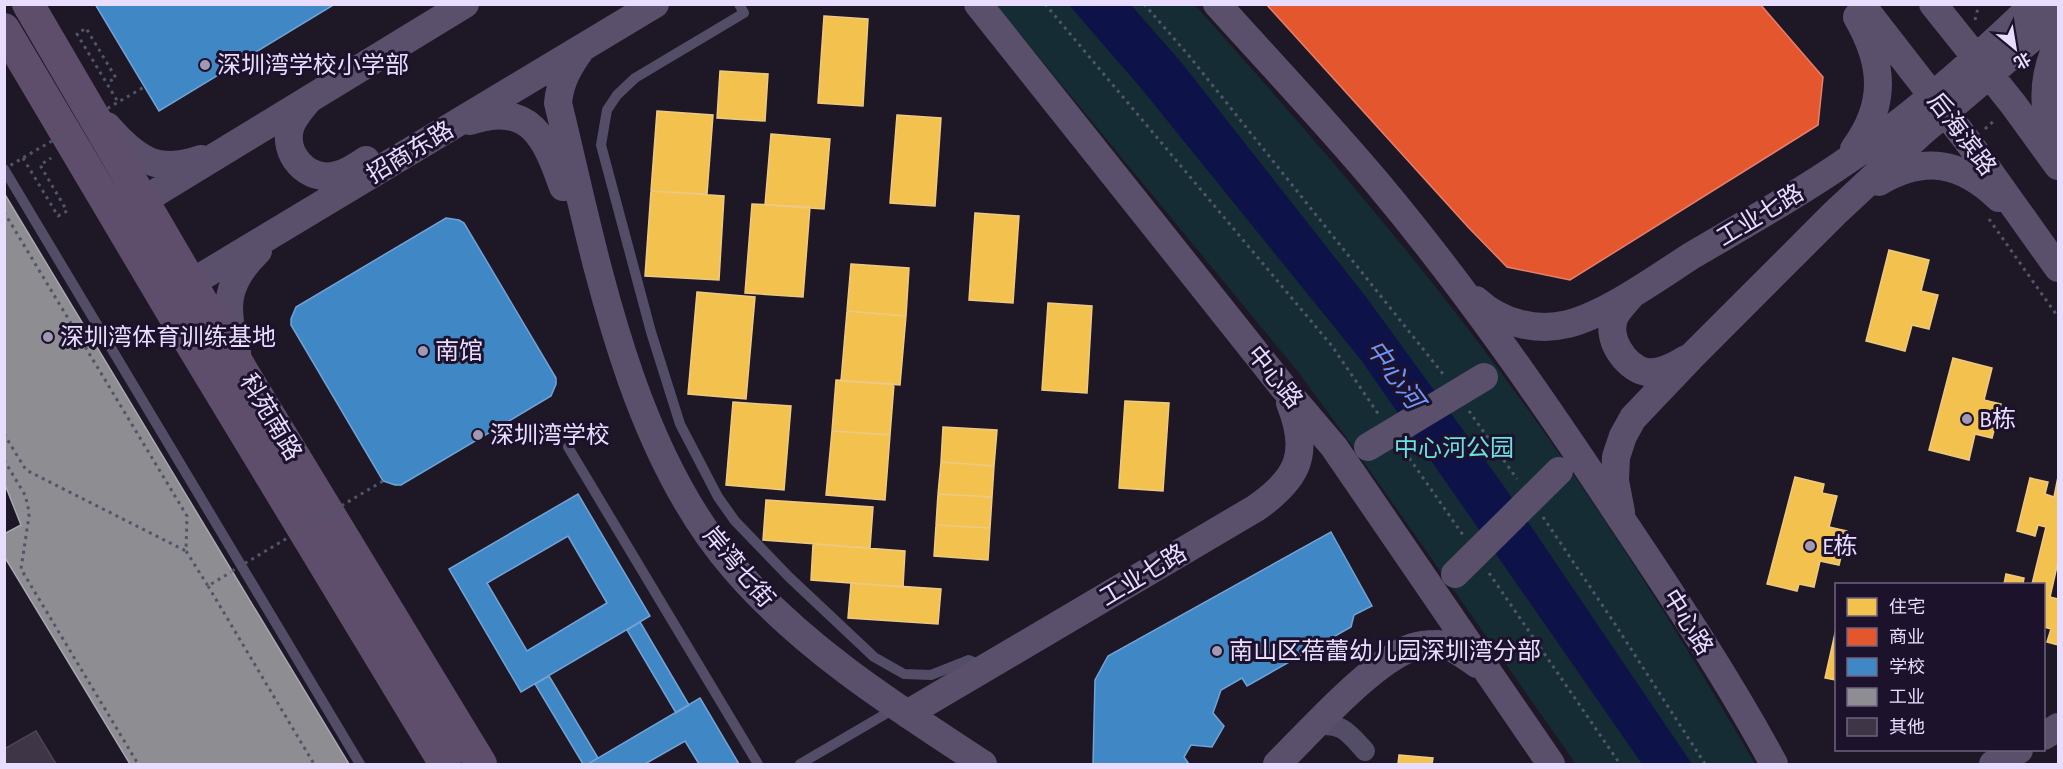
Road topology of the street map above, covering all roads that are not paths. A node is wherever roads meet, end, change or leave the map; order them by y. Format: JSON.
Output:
{"nodes":[{"id":1,"x":28,"y":4,"type":"edge"},
{"id":2,"x":655,"y":4,"type":"edge"},
{"id":3,"x":739,"y":4,"type":"edge"},
{"id":4,"x":978,"y":4,"type":"edge"},
{"id":5,"x":1217,"y":4,"type":"edge"},
{"id":6,"x":1850,"y":4,"type":"edge"},
{"id":7,"x":1861,"y":4,"type":"edge"},
{"id":8,"x":1933,"y":4,"type":"edge"},
{"id":9,"x":2034,"y":4,"type":"edge"},
{"id":10,"x":461,"y":6,"type":"edge"},
{"id":11,"x":2058,"y":16,"type":"edge"},
{"id":12,"x":4,"y":29,"type":"edge"},
{"id":13,"x":2058,"y":43,"type":"edge"},
{"id":14,"x":582,"y":48,"type":"junction"},
{"id":15,"x":1983,"y":67,"type":"junction"},
{"id":16,"x":85,"y":101,"type":"junction"},
{"id":17,"x":307,"y":102,"type":"junction"},
{"id":18,"x":1939,"y":103,"type":"junction"},
{"id":19,"x":449,"y":128,"type":"junction"},
{"id":20,"x":234,"y":147,"type":"junction"},
{"id":21,"x":2058,"y":153,"type":"edge"},
{"id":22,"x":1842,"y":165,"type":"junction"},
{"id":23,"x":2058,"y":166,"type":"edge"},
{"id":24,"x":4,"y":169,"type":"edge"},
{"id":25,"x":142,"y":201,"type":"junction"},
{"id":26,"x":1836,"y":213,"type":"junction"},
{"id":27,"x":116,"y":217,"type":"junction"},
{"id":28,"x":2029,"y":226,"type":"junction"},
{"id":29,"x":277,"y":232,"type":"junction"},
{"id":30,"x":2058,"y":268,"type":"edge"},
{"id":31,"x":1457,"y":282,"type":"junction"},
{"id":32,"x":191,"y":283,"type":"junction"},
{"id":33,"x":602,"y":287,"type":"junction"},
{"id":34,"x":1633,"y":292,"type":"junction"},
{"id":35,"x":164,"y":299,"type":"junction"},
{"id":36,"x":1502,"y":345,"type":"junction"},
{"id":37,"x":1692,"y":356,"type":"junction"},
{"id":38,"x":243,"y":372,"type":"junction"},
{"id":39,"x":1283,"y":387,"type":"junction"},
{"id":40,"x":568,"y":447,"type":"dead end"},
{"id":41,"x":1334,"y":447,"type":"junction"},
{"id":42,"x":1588,"y":467,"type":"junction"},
{"id":43,"x":1622,"y":520,"type":"junction"},
{"id":44,"x":1444,"y":610,"type":"junction"},
{"id":45,"x":986,"y":668,"type":"junction"},
{"id":46,"x":1484,"y":669,"type":"junction"},
{"id":47,"x":902,"y":711,"type":"junction"},
{"id":48,"x":1315,"y":726,"type":"junction"},
{"id":49,"x":2058,"y":727,"type":"edge"},
{"id":50,"x":2045,"y":735,"type":"edge"},
{"id":51,"x":1365,"y":751,"type":"dead end"},
{"id":52,"x":2017,"y":751,"type":"edge"},
{"id":53,"x":360,"y":765,"type":"edge"},
{"id":54,"x":444,"y":765,"type":"edge"},
{"id":55,"x":481,"y":765,"type":"edge"},
{"id":56,"x":758,"y":765,"type":"edge"},
{"id":57,"x":800,"y":765,"type":"edge"},
{"id":58,"x":983,"y":765,"type":"edge"},
{"id":59,"x":1277,"y":765,"type":"edge"},
{"id":60,"x":1551,"y":765,"type":"edge"},
{"id":61,"x":1774,"y":765,"type":"edge"},
{"id":62,"x":1993,"y":765,"type":"edge"}],
"edges":[{"from":1,"to":16,"type":"main road","name":"科苑南路"},
{"from":2,"to":14,"type":"street","name":"招商东路"},
{"from":3,"to":45,"type":"lane"},
{"from":4,"to":39,"type":"street","name":"中心路"},
{"from":5,"to":31,"type":"street","name":"中心路"},
{"from":6,"to":22,"type":"street"},
{"from":7,"to":18,"type":"street","name":"后海滨路"},
{"from":8,"to":15,"type":"street"},
{"from":9,"to":15,"type":"street","name":"工业七路"},
{"from":10,"to":17,"type":"street"},
{"from":11,"to":15,"type":"street","name":"工业七路"},
{"from":12,"to":27,"type":"main road","name":"科苑南路"},
{"from":13,"to":21,"type":"street"},
{"from":14,"to":19,"type":"street","name":"招商东路"},
{"from":14,"to":33,"type":"street"},
{"from":15,"to":18,"type":"street","name":"工业七路"},
{"from":15,"to":23,"type":"street"},
{"from":16,"to":20,"type":"street"},
{"from":16,"to":25,"type":"main road","name":"科苑南路"},
{"from":17,"to":19,"type":"street"},
{"from":17,"to":20,"type":"street"},
{"from":18,"to":22,"type":"street","name":"工业七路"},
{"from":18,"to":26,"type":"street","name":"工业七路"},
{"from":18,"to":28,"type":"street","name":"后海滨路"},
{"from":19,"to":29,"type":"street","name":"招商东路"},
{"from":19,"to":33,"type":"street"},
{"from":20,"to":25,"type":"street"},
{"from":22,"to":34,"type":"street","name":"工业七路"},
{"from":24,"to":53,"type":"lane"},
{"from":25,"to":27,"type":"street"},
{"from":25,"to":32,"type":"main road","name":"科苑南路"},
{"from":26,"to":28,"type":"street"},
{"from":26,"to":37,"type":"street","name":"工业七路"},
{"from":27,"to":35,"type":"main road","name":"科苑南路"},
{"from":28,"to":30,"type":"street","name":"后海滨路"},
{"from":29,"to":32,"type":"street","name":"招商东路"},
{"from":29,"to":38,"type":"street"},
{"from":31,"to":34,"type":"street","name":"工业七路"},
{"from":31,"to":36,"type":"street","name":"中心路"},
{"from":32,"to":35,"type":"street","name":"招商东路"},
{"from":32,"to":38,"type":"main road","name":"科苑南路"},
{"from":33,"to":47,"type":"street","name":"岸湾七街"},
{"from":34,"to":37,"type":"street"},
{"from":35,"to":54,"type":"main road","name":"科苑南路"},
{"from":36,"to":41,"type":"street","bridge":true},
{"from":36,"to":42,"type":"street","name":"中心路"},
{"from":37,"to":43,"type":"street","name":"工业七路"},
{"from":38,"to":55,"type":"main road","name":"科苑南路"},
{"from":39,"to":41,"type":"street","name":"中心路"},
{"from":39,"to":45,"type":"street","name":"工业七路"},
{"from":40,"to":56,"type":"lane"},
{"from":41,"to":44,"type":"street","name":"中心路"},
{"from":42,"to":43,"type":"street","name":"中心路"},
{"from":42,"to":44,"type":"street","bridge":true},
{"from":43,"to":61,"type":"street","name":"中心路"},
{"from":44,"to":46,"type":"street","name":"中心路"},
{"from":45,"to":47,"type":"street","name":"工业七路"},
{"from":46,"to":48,"type":"street"},
{"from":46,"to":60,"type":"street","name":"中心路"},
{"from":47,"to":57,"type":"lane"},
{"from":47,"to":58,"type":"street","name":"岸湾七街"},
{"from":48,"to":51,"type":"street"},
{"from":48,"to":59,"type":"street"},
{"from":49,"to":50,"type":"street"},
{"from":52,"to":62,"type":"street"}]}
